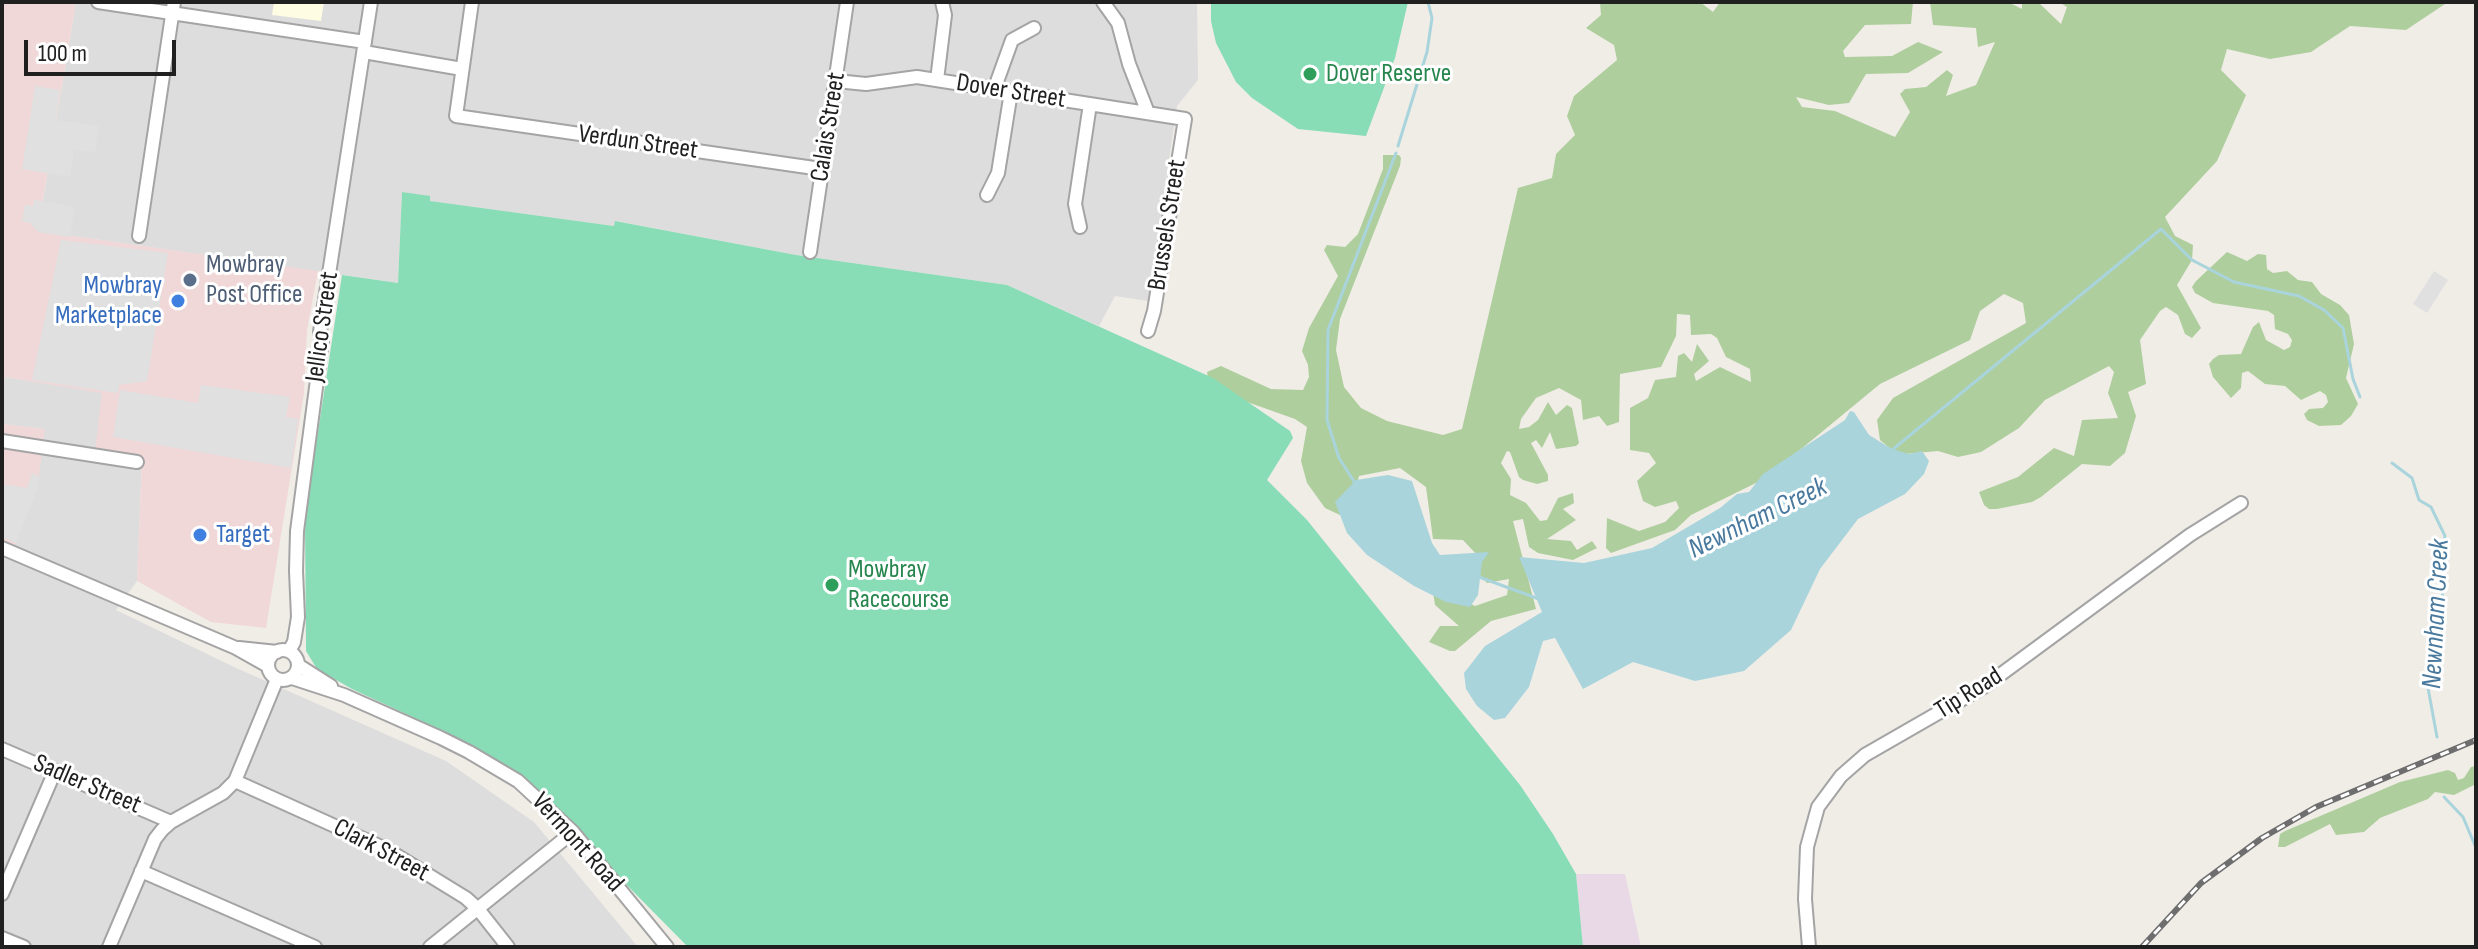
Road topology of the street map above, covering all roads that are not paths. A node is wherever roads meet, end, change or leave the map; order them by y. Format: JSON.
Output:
{"nodes":[{"id":1,"x":98,"y":2,"type":"edge"},
{"id":2,"x":371,"y":2,"type":"edge"},
{"id":3,"x":472,"y":2,"type":"edge"},
{"id":4,"x":847,"y":2,"type":"edge"},
{"id":5,"x":942,"y":2,"type":"edge"},
{"id":6,"x":1103,"y":2,"type":"edge"},
{"id":7,"x":173,"y":8,"type":"edge"},
{"id":8,"x":1034,"y":28,"type":"dead end"},
{"id":9,"x":364,"y":47,"type":"junction"},
{"id":10,"x":462,"y":69,"type":"junction"},
{"id":11,"x":937,"y":80,"type":"junction"},
{"id":12,"x":836,"y":81,"type":"junction"},
{"id":13,"x":994,"y":90,"type":"junction"},
{"id":14,"x":1011,"y":92,"type":"junction"},
{"id":15,"x":1090,"y":104,"type":"junction"},
{"id":16,"x":1148,"y":113,"type":"junction"},
{"id":17,"x":1185,"y":119,"type":"joint"},
{"id":18,"x":821,"y":169,"type":"junction"},
{"id":19,"x":987,"y":195,"type":"dead end"},
{"id":20,"x":1080,"y":227,"type":"dead end"},
{"id":21,"x":139,"y":236,"type":"dead end"},
{"id":22,"x":810,"y":252,"type":"dead end"},
{"id":23,"x":1148,"y":331,"type":"dead end"},
{"id":24,"x":2,"y":441,"type":"edge"},
{"id":25,"x":137,"y":462,"type":"dead end"},
{"id":26,"x":2241,"y":503,"type":"dead end"},
{"id":27,"x":2,"y":548,"type":"edge"},
{"id":28,"x":236,"y":648,"type":"junction"},
{"id":29,"x":283,"y":651,"type":"junction"},
{"id":30,"x":298,"y":665,"type":"junction"},
{"id":31,"x":268,"y":666,"type":"junction"},
{"id":32,"x":292,"y":678,"type":"junction"},
{"id":33,"x":277,"y":679,"type":"junction"},
{"id":34,"x":344,"y":695,"type":"junction"},
{"id":35,"x":2,"y":749,"type":"edge"},
{"id":36,"x":55,"y":771,"type":"junction"},
{"id":37,"x":235,"y":781,"type":"junction"},
{"id":38,"x":171,"y":822,"type":"junction"},
{"id":39,"x":573,"y":832,"type":"junction"},
{"id":40,"x":141,"y":871,"type":"junction"},
{"id":41,"x":2,"y":894,"type":"edge"},
{"id":42,"x":478,"y":909,"type":"junction"},
{"id":43,"x":2,"y":938,"type":"edge"},
{"id":44,"x":24,"y":947,"type":"edge"},
{"id":45,"x":109,"y":947,"type":"edge"},
{"id":46,"x":315,"y":947,"type":"edge"},
{"id":47,"x":430,"y":947,"type":"edge"},
{"id":48,"x":508,"y":947,"type":"edge"},
{"id":49,"x":667,"y":947,"type":"edge"},
{"id":50,"x":1809,"y":947,"type":"edge"}],
"edges":[{"from":1,"to":7,"type":"street"},
{"from":2,"to":9,"type":"street","name":"Jellico Street"},
{"from":3,"to":10,"type":"street"},
{"from":4,"to":12,"type":"street","name":"Calais Street"},
{"from":5,"to":11,"type":"street"},
{"from":6,"to":16,"type":"street"},
{"from":7,"to":9,"type":"street"},
{"from":7,"to":21,"type":"street"},
{"from":8,"to":13,"type":"street"},
{"from":9,"to":10,"type":"street"},
{"from":9,"to":29,"type":"street","name":"Jellico Street"},
{"from":10,"to":18,"type":"street","name":"Verdun Street"},
{"from":11,"to":12,"type":"street","name":"Dover Street"},
{"from":11,"to":13,"type":"street","name":"Dover Street"},
{"from":12,"to":18,"type":"street","name":"Calais Street"},
{"from":13,"to":14,"type":"street","name":"Dover Street"},
{"from":14,"to":15,"type":"street","name":"Dover Street"},
{"from":14,"to":19,"type":"street"},
{"from":15,"to":16,"type":"street","name":"Dover Street"},
{"from":15,"to":20,"type":"street"},
{"from":16,"to":17,"type":"street","name":"Dover Street"},
{"from":17,"to":23,"type":"street","name":"Brussels Street"},
{"from":18,"to":22,"type":"street","name":"Calais Street"},
{"from":24,"to":25,"type":"street"},
{"from":26,"to":50,"type":"street","name":"Tip Road"},
{"from":27,"to":28,"type":"street"},
{"from":28,"to":29,"type":"street"},
{"from":28,"to":31,"type":"street"},
{"from":29,"to":30,"type":"street","name":"Vermont Road"},
{"from":29,"to":31,"type":"street"},
{"from":30,"to":32,"type":"street"},
{"from":30,"to":34,"type":"street","name":"Vermont Road"},
{"from":31,"to":33,"type":"street"},
{"from":32,"to":33,"type":"street","name":"Vermont Road"},
{"from":32,"to":34,"type":"street","name":"Vermont Road"},
{"from":33,"to":37,"type":"street"},
{"from":34,"to":39,"type":"street","name":"Vermont Road"},
{"from":35,"to":36,"type":"street","name":"Sadler Street"},
{"from":36,"to":38,"type":"street","name":"Sadler Street"},
{"from":36,"to":41,"type":"street"},
{"from":37,"to":38,"type":"street"},
{"from":37,"to":42,"type":"street","name":"Clark Street"},
{"from":38,"to":40,"type":"street"},
{"from":39,"to":42,"type":"street"},
{"from":39,"to":49,"type":"street","name":"Vermont Road"},
{"from":40,"to":45,"type":"street"},
{"from":40,"to":46,"type":"street"},
{"from":42,"to":47,"type":"street"},
{"from":42,"to":48,"type":"street","name":"Clark Street"},
{"from":43,"to":44,"type":"street"}]}
